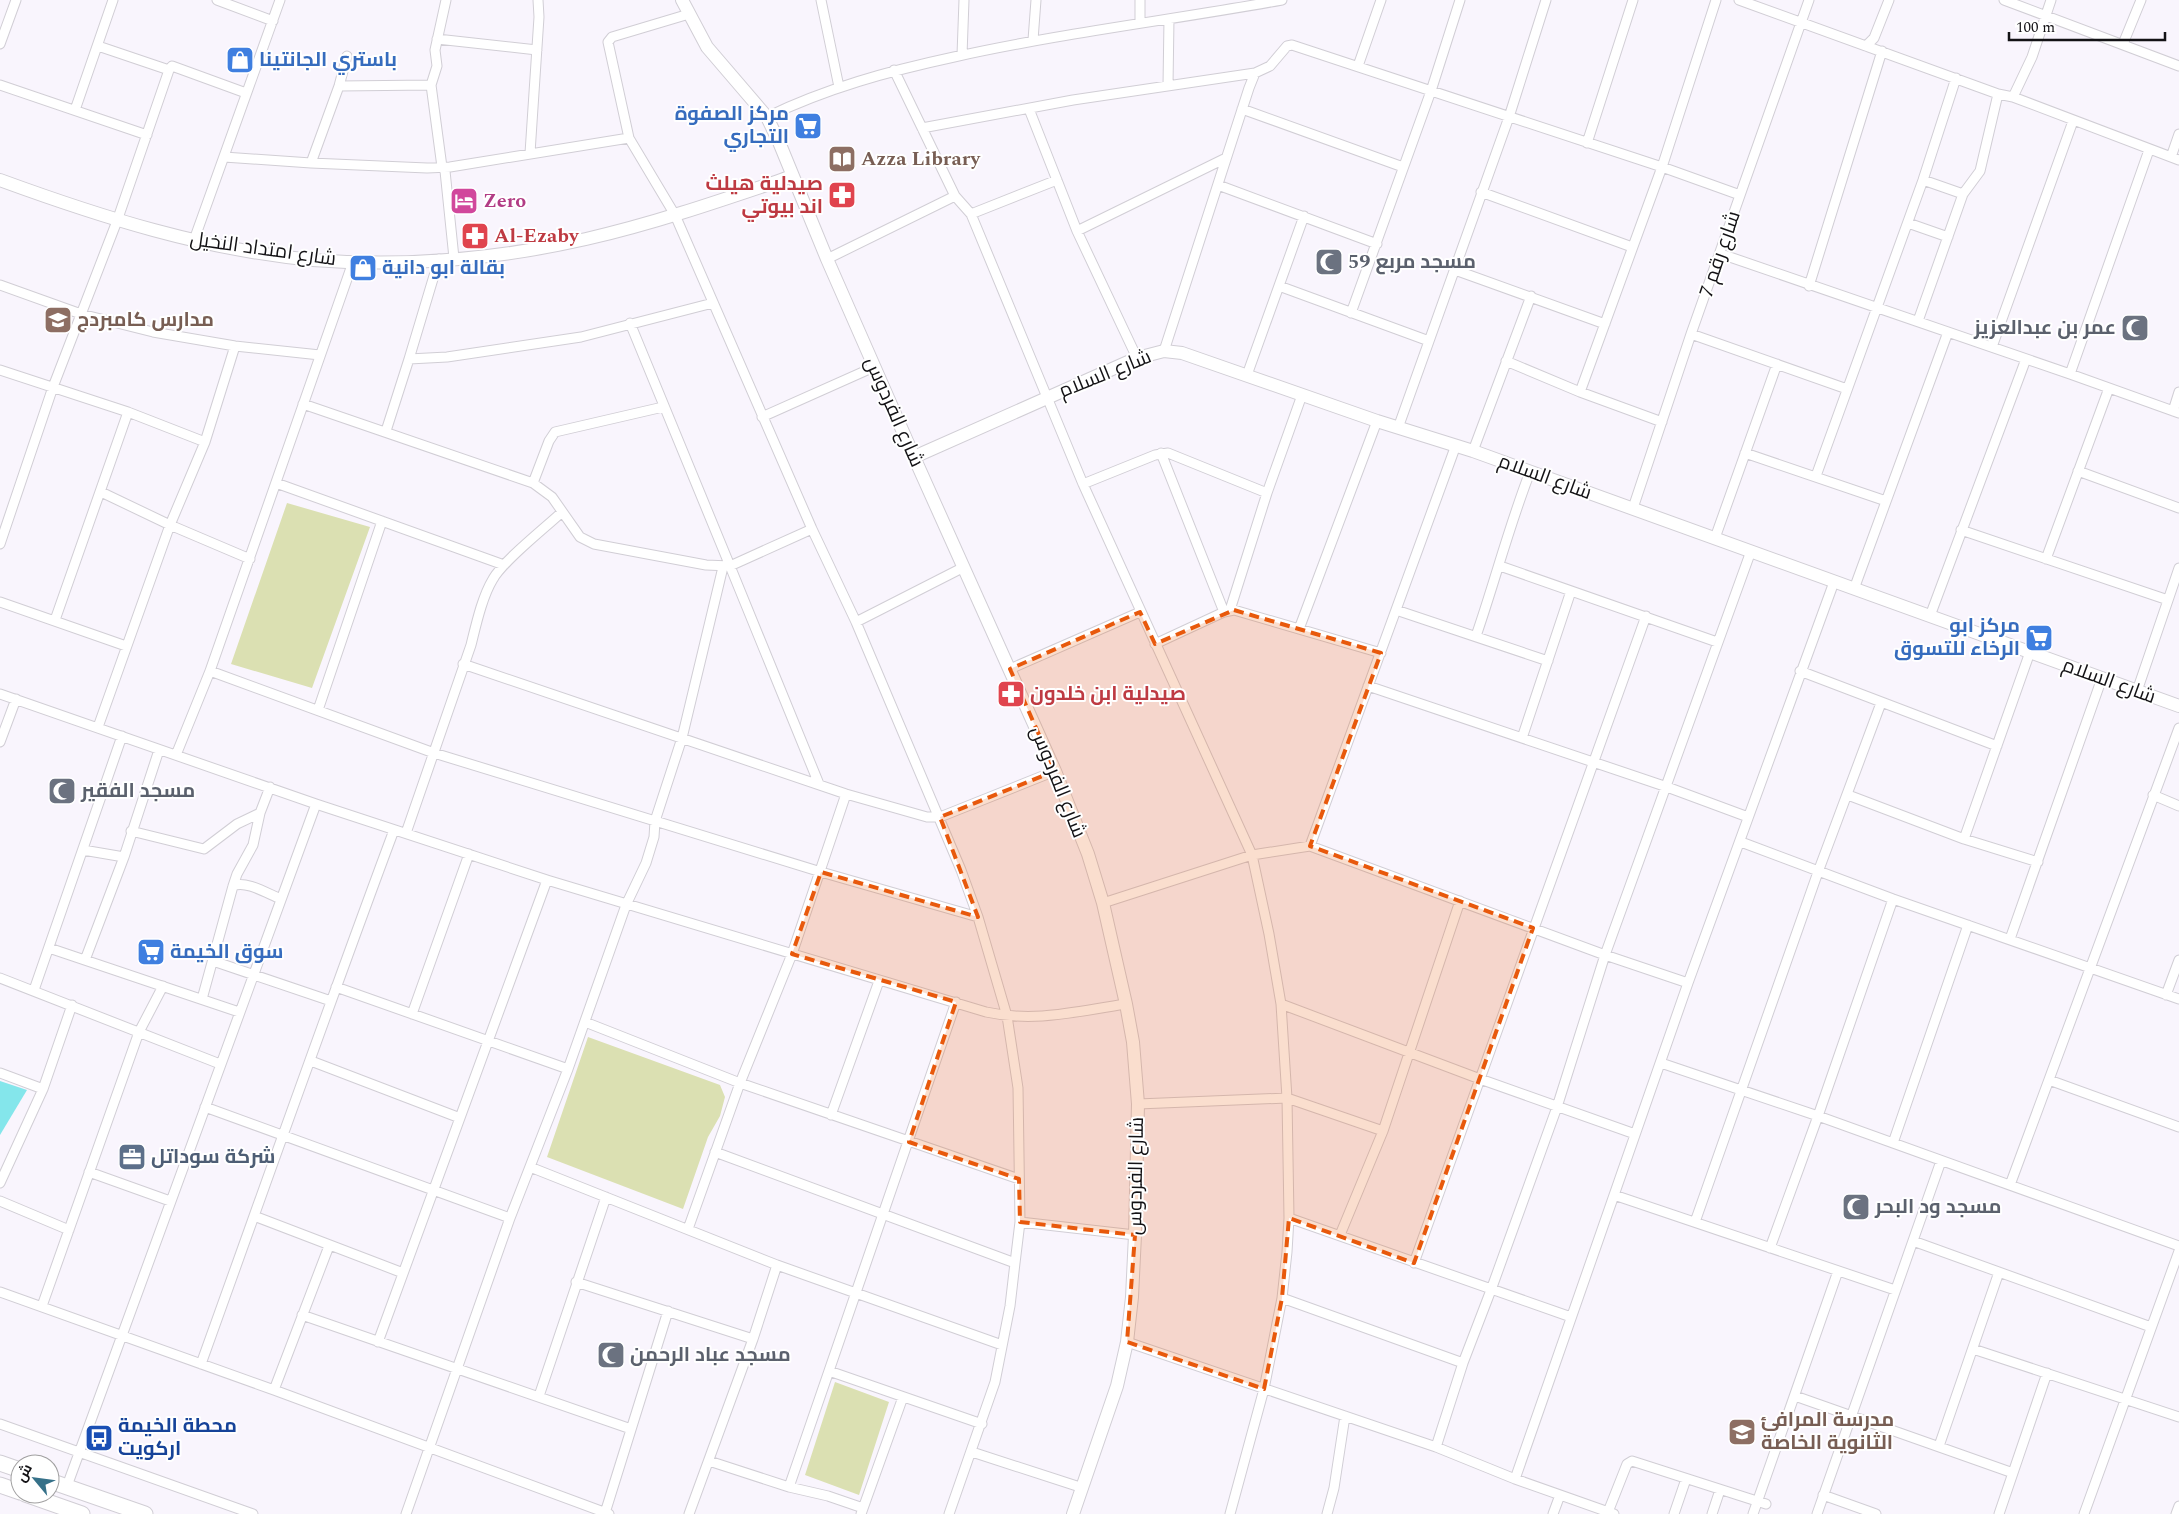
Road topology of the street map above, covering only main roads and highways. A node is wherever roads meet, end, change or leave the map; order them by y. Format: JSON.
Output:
{"nodes":[{"id":1,"x":60,"y":1484,"type":"edge"},
{"id":2,"x":54,"y":1504,"type":"edge"},
{"id":3,"x":82,"y":1514,"type":"edge"},
{"id":4,"x":145,"y":1514,"type":"edge"}],
"edges":[{"from":1,"to":4,"type":"main road"},
{"from":2,"to":3,"type":"main road"}]}
